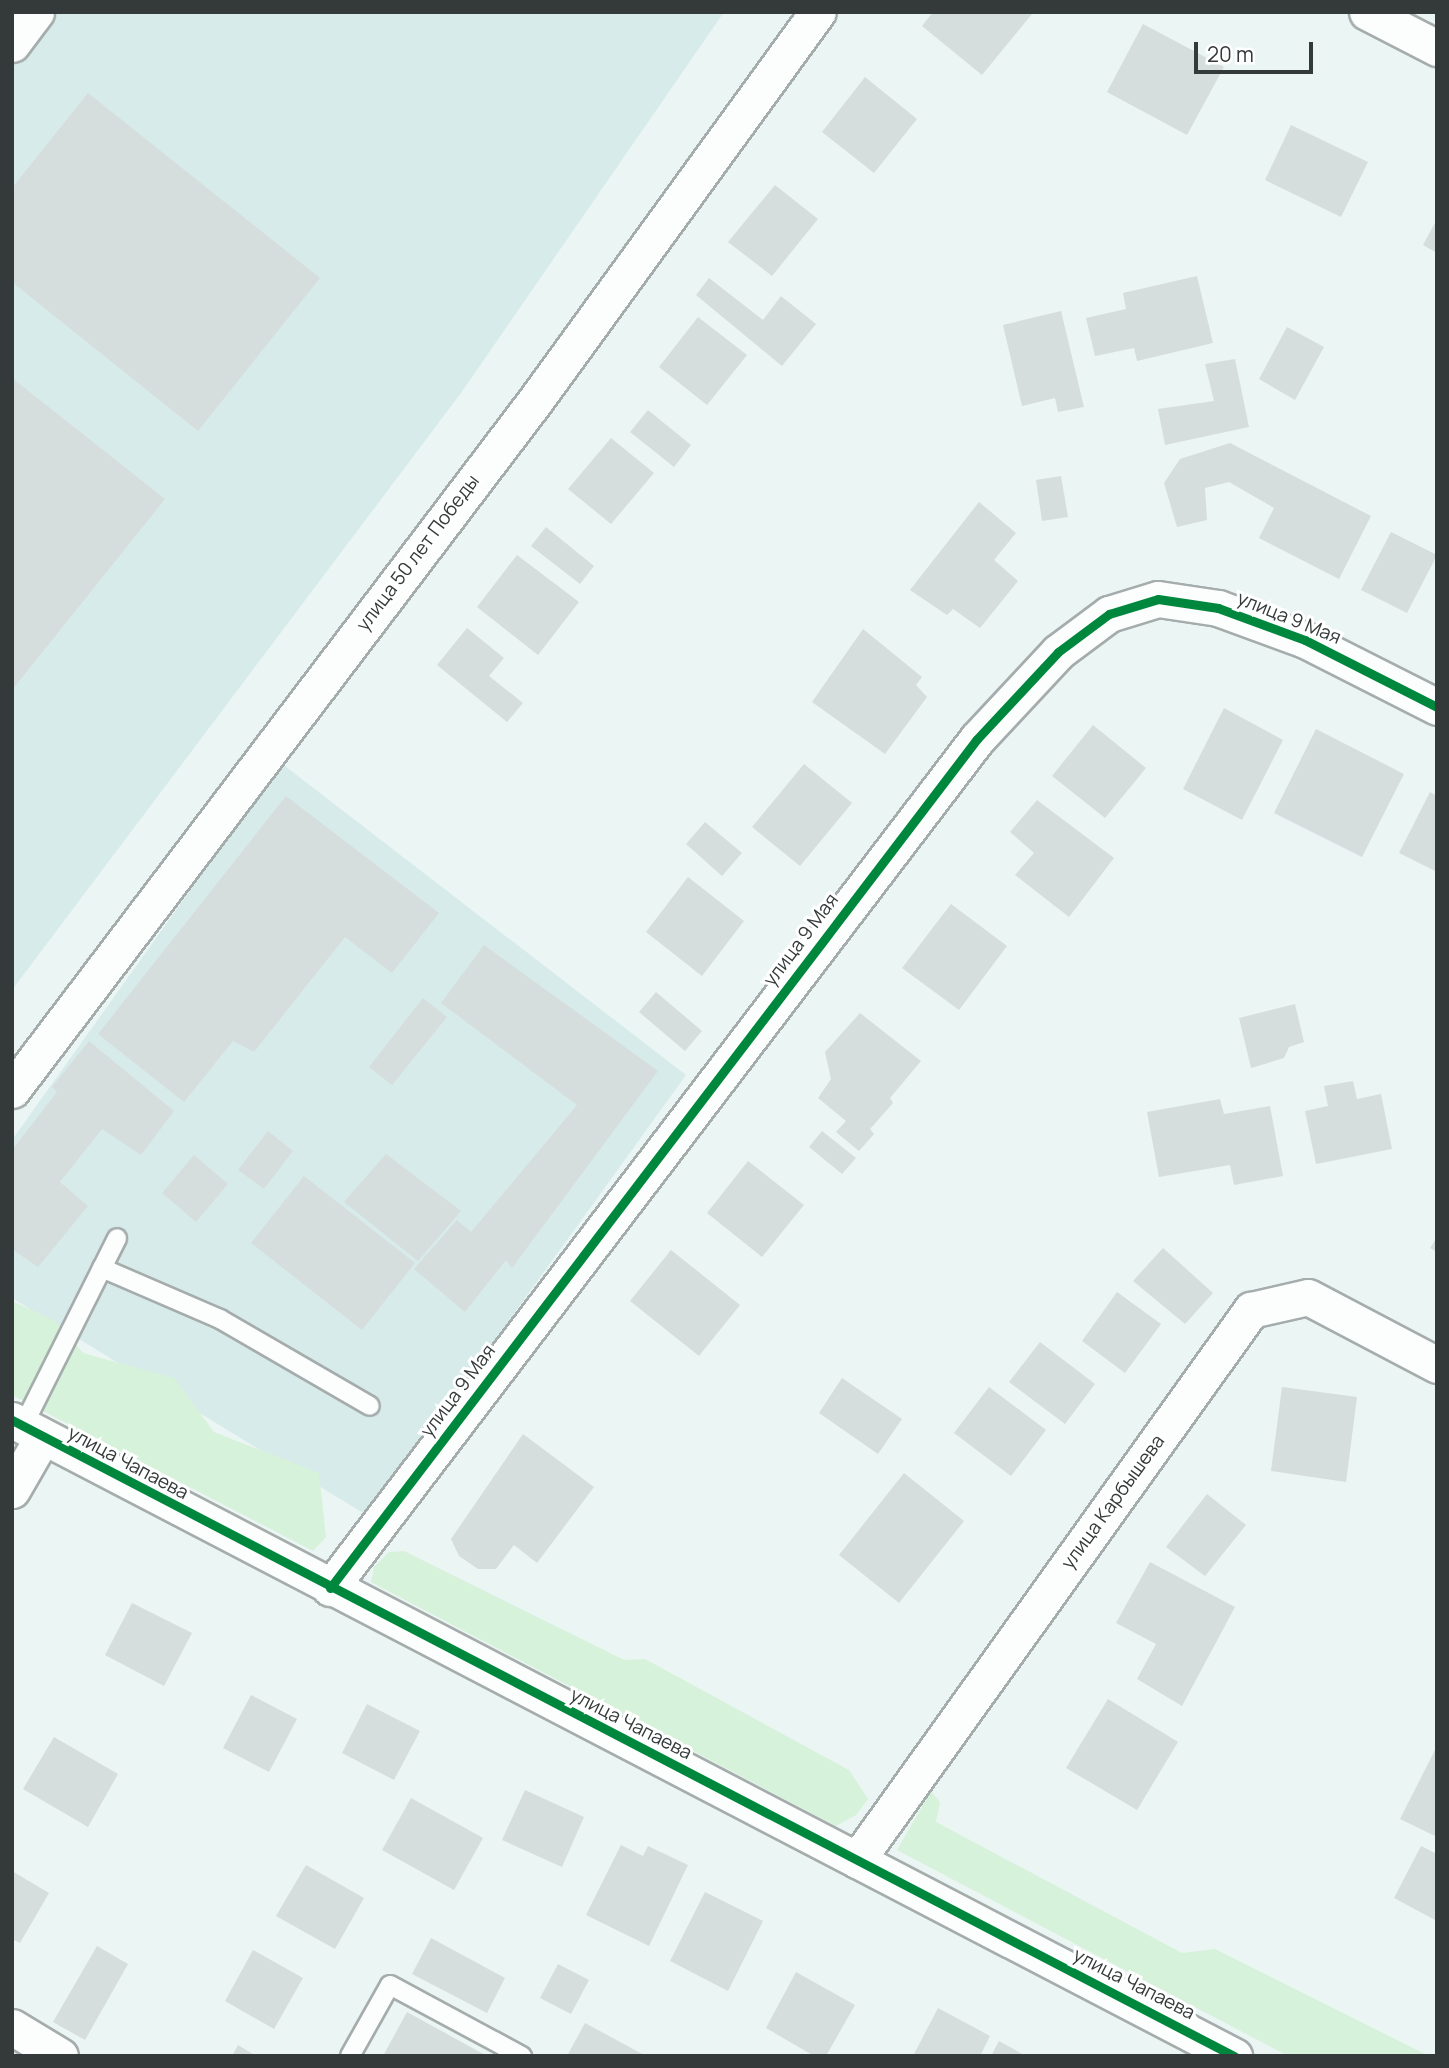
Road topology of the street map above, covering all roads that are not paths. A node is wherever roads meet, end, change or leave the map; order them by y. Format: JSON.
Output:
{"nodes":[{"id":1,"x":36,"y":12,"type":"edge"},
{"id":2,"x":818,"y":12,"type":"edge"},
{"id":3,"x":1367,"y":12,"type":"edge"},
{"id":4,"x":12,"y":44,"type":"edge"},
{"id":5,"x":1437,"y":48,"type":"edge"},
{"id":6,"x":1437,"y":706,"type":"edge"},
{"id":7,"x":12,"y":1090,"type":"edge"},
{"id":8,"x":117,"y":1238,"type":"dead end"},
{"id":9,"x":102,"y":1268,"type":"junction"},
{"id":10,"x":1437,"y":1365,"type":"edge"},
{"id":11,"x":370,"y":1406,"type":"dead end"},
{"id":12,"x":26,"y":1428,"type":"edge"},
{"id":13,"x":12,"y":1490,"type":"edge"},
{"id":14,"x":330,"y":1588,"type":"junction"},
{"id":15,"x":857,"y":1860,"type":"junction"},
{"id":16,"x":12,"y":2027,"type":"edge"},
{"id":17,"x":60,"y":2056,"type":"edge"},
{"id":18,"x":349,"y":2056,"type":"edge"},
{"id":19,"x":522,"y":2056,"type":"edge"},
{"id":20,"x":1234,"y":2056,"type":"edge"}],
"edges":[{"from":1,"to":4,"type":"street"},
{"from":2,"to":7,"type":"street","name":"улица 50 лет Победы"},
{"from":3,"to":5,"type":"street"},
{"from":6,"to":14,"type":"street","name":"улица 9 Мая"},
{"from":8,"to":9,"type":"lane"},
{"from":9,"to":11,"type":"lane"},
{"from":9,"to":12,"type":"lane"},
{"from":10,"to":15,"type":"street","name":"улица Карбышева"},
{"from":12,"to":13,"type":"street"},
{"from":12,"to":14,"type":"street","name":"улица Чапаева"},
{"from":14,"to":15,"type":"street","name":"улица Чапаева"},
{"from":15,"to":20,"type":"street","name":"улица Чапаева"},
{"from":16,"to":17,"type":"street"},
{"from":18,"to":19,"type":"lane"}]}
